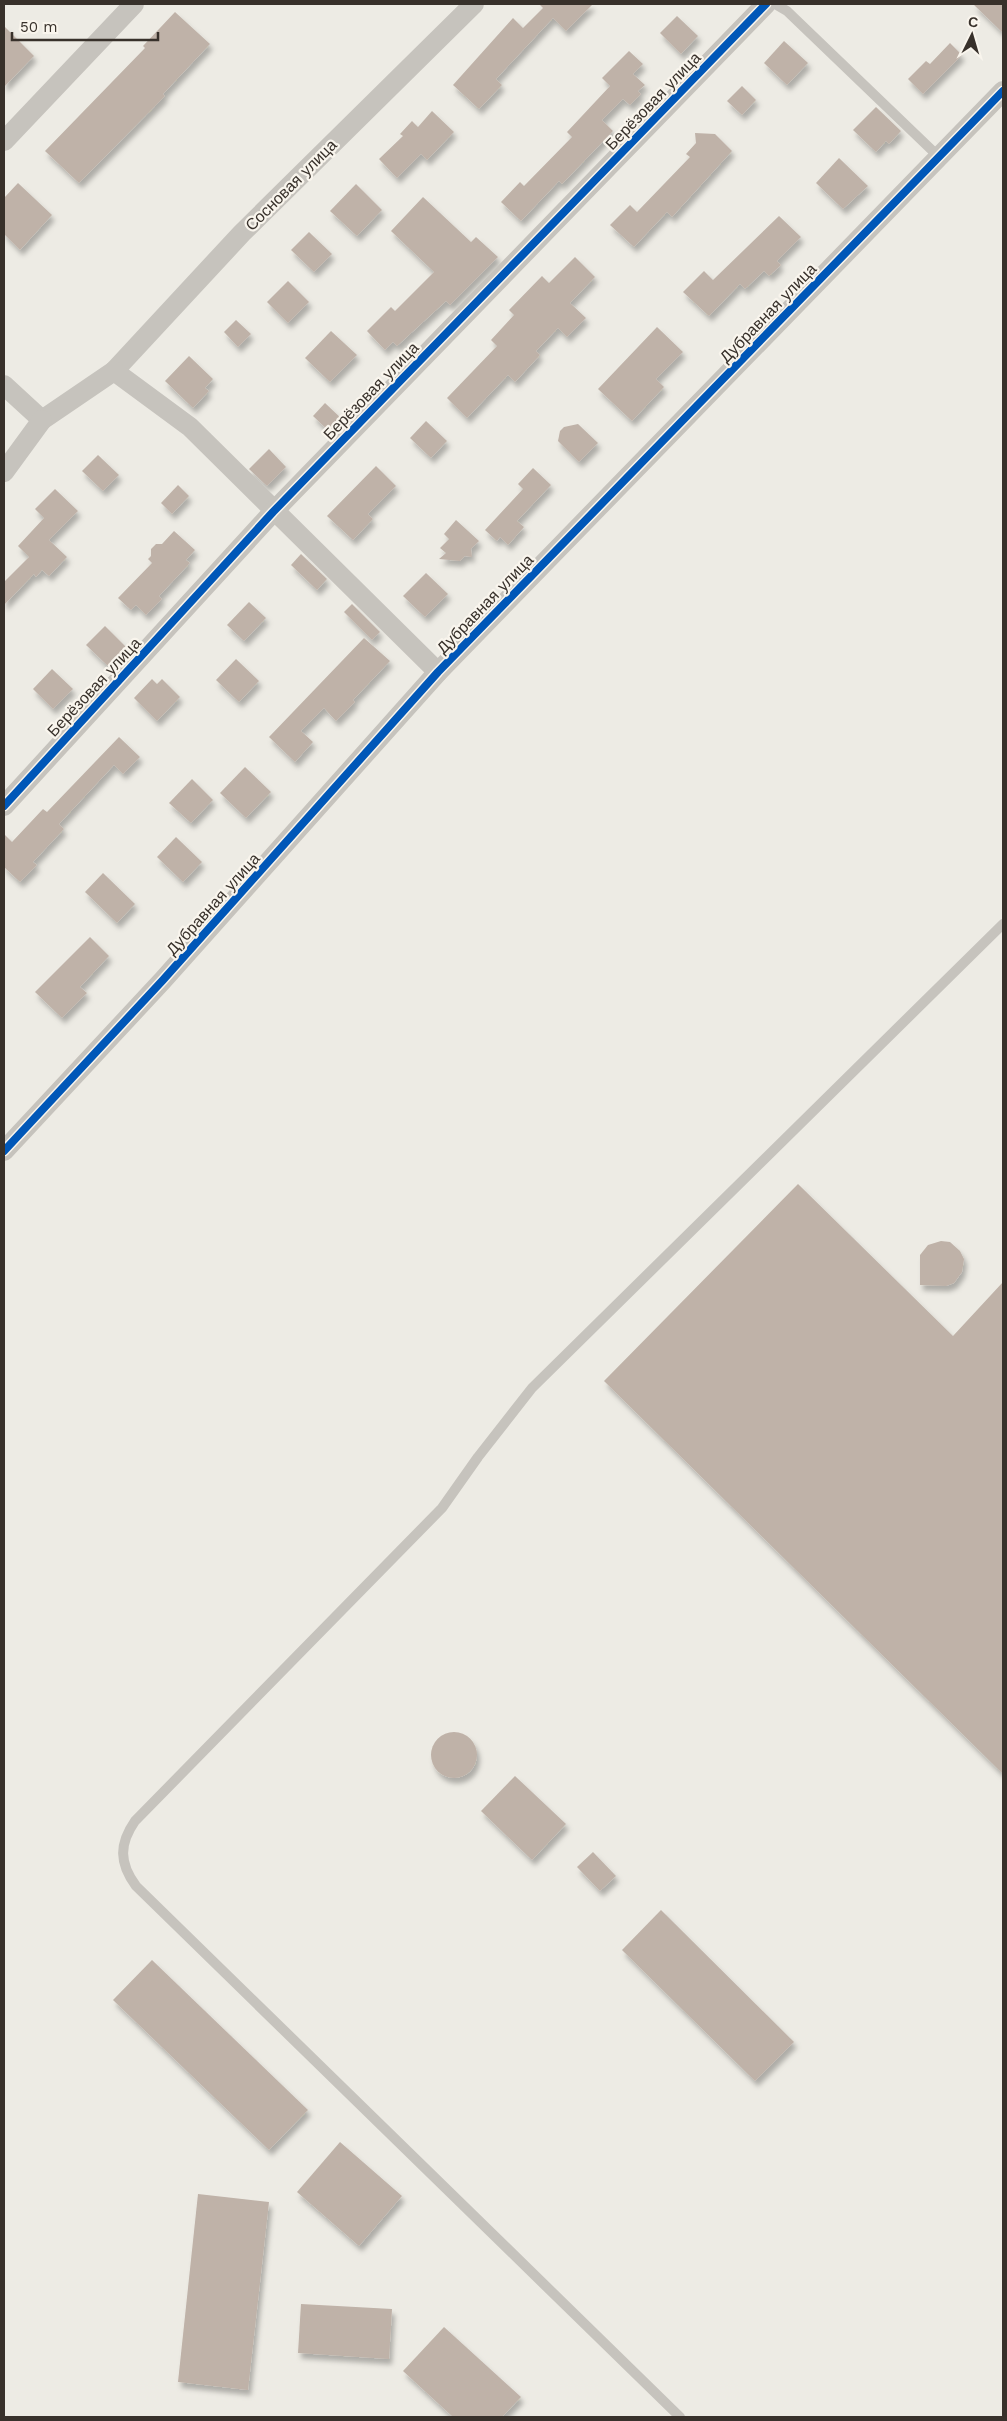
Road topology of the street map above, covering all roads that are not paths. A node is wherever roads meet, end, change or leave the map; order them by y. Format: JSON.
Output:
{"nodes":[{"id":1,"x":134,"y":4,"type":"edge"},
{"id":2,"x":474,"y":4,"type":"edge"},
{"id":3,"x":766,"y":4,"type":"edge"},
{"id":4,"x":776,"y":4,"type":"edge"},
{"id":5,"x":1003,"y":91,"type":"edge"},
{"id":6,"x":4,"y":141,"type":"edge"},
{"id":7,"x":939,"y":157,"type":"junction"},
{"id":8,"x":114,"y":371,"type":"junction"},
{"id":9,"x":4,"y":385,"type":"edge"},
{"id":10,"x":42,"y":420,"type":"junction"},
{"id":11,"x":4,"y":472,"type":"edge"},
{"id":12,"x":273,"y":512,"type":"junction"},
{"id":13,"x":438,"y":672,"type":"junction"},
{"id":14,"x":4,"y":806,"type":"edge"},
{"id":15,"x":1003,"y":924,"type":"edge"},
{"id":16,"x":4,"y":1151,"type":"edge"},
{"id":17,"x":680,"y":2417,"type":"edge"}],
"edges":[{"from":1,"to":6,"type":"street"},
{"from":2,"to":8,"type":"street","name":"Сосновая улица"},
{"from":3,"to":12,"type":"street","name":"Берёзовая улица"},
{"from":4,"to":7,"type":"lane"},
{"from":5,"to":7,"type":"street","name":"Дубравная улица"},
{"from":7,"to":13,"type":"street","name":"Дубравная улица"},
{"from":8,"to":10,"type":"street","name":"Сосновая улица"},
{"from":8,"to":12,"type":"street"},
{"from":9,"to":10,"type":"street"},
{"from":10,"to":11,"type":"street"},
{"from":12,"to":13,"type":"street"},
{"from":12,"to":14,"type":"street","name":"Берёзовая улица"},
{"from":13,"to":16,"type":"street","name":"Дубравная улица"},
{"from":15,"to":17,"type":"lane"}]}
